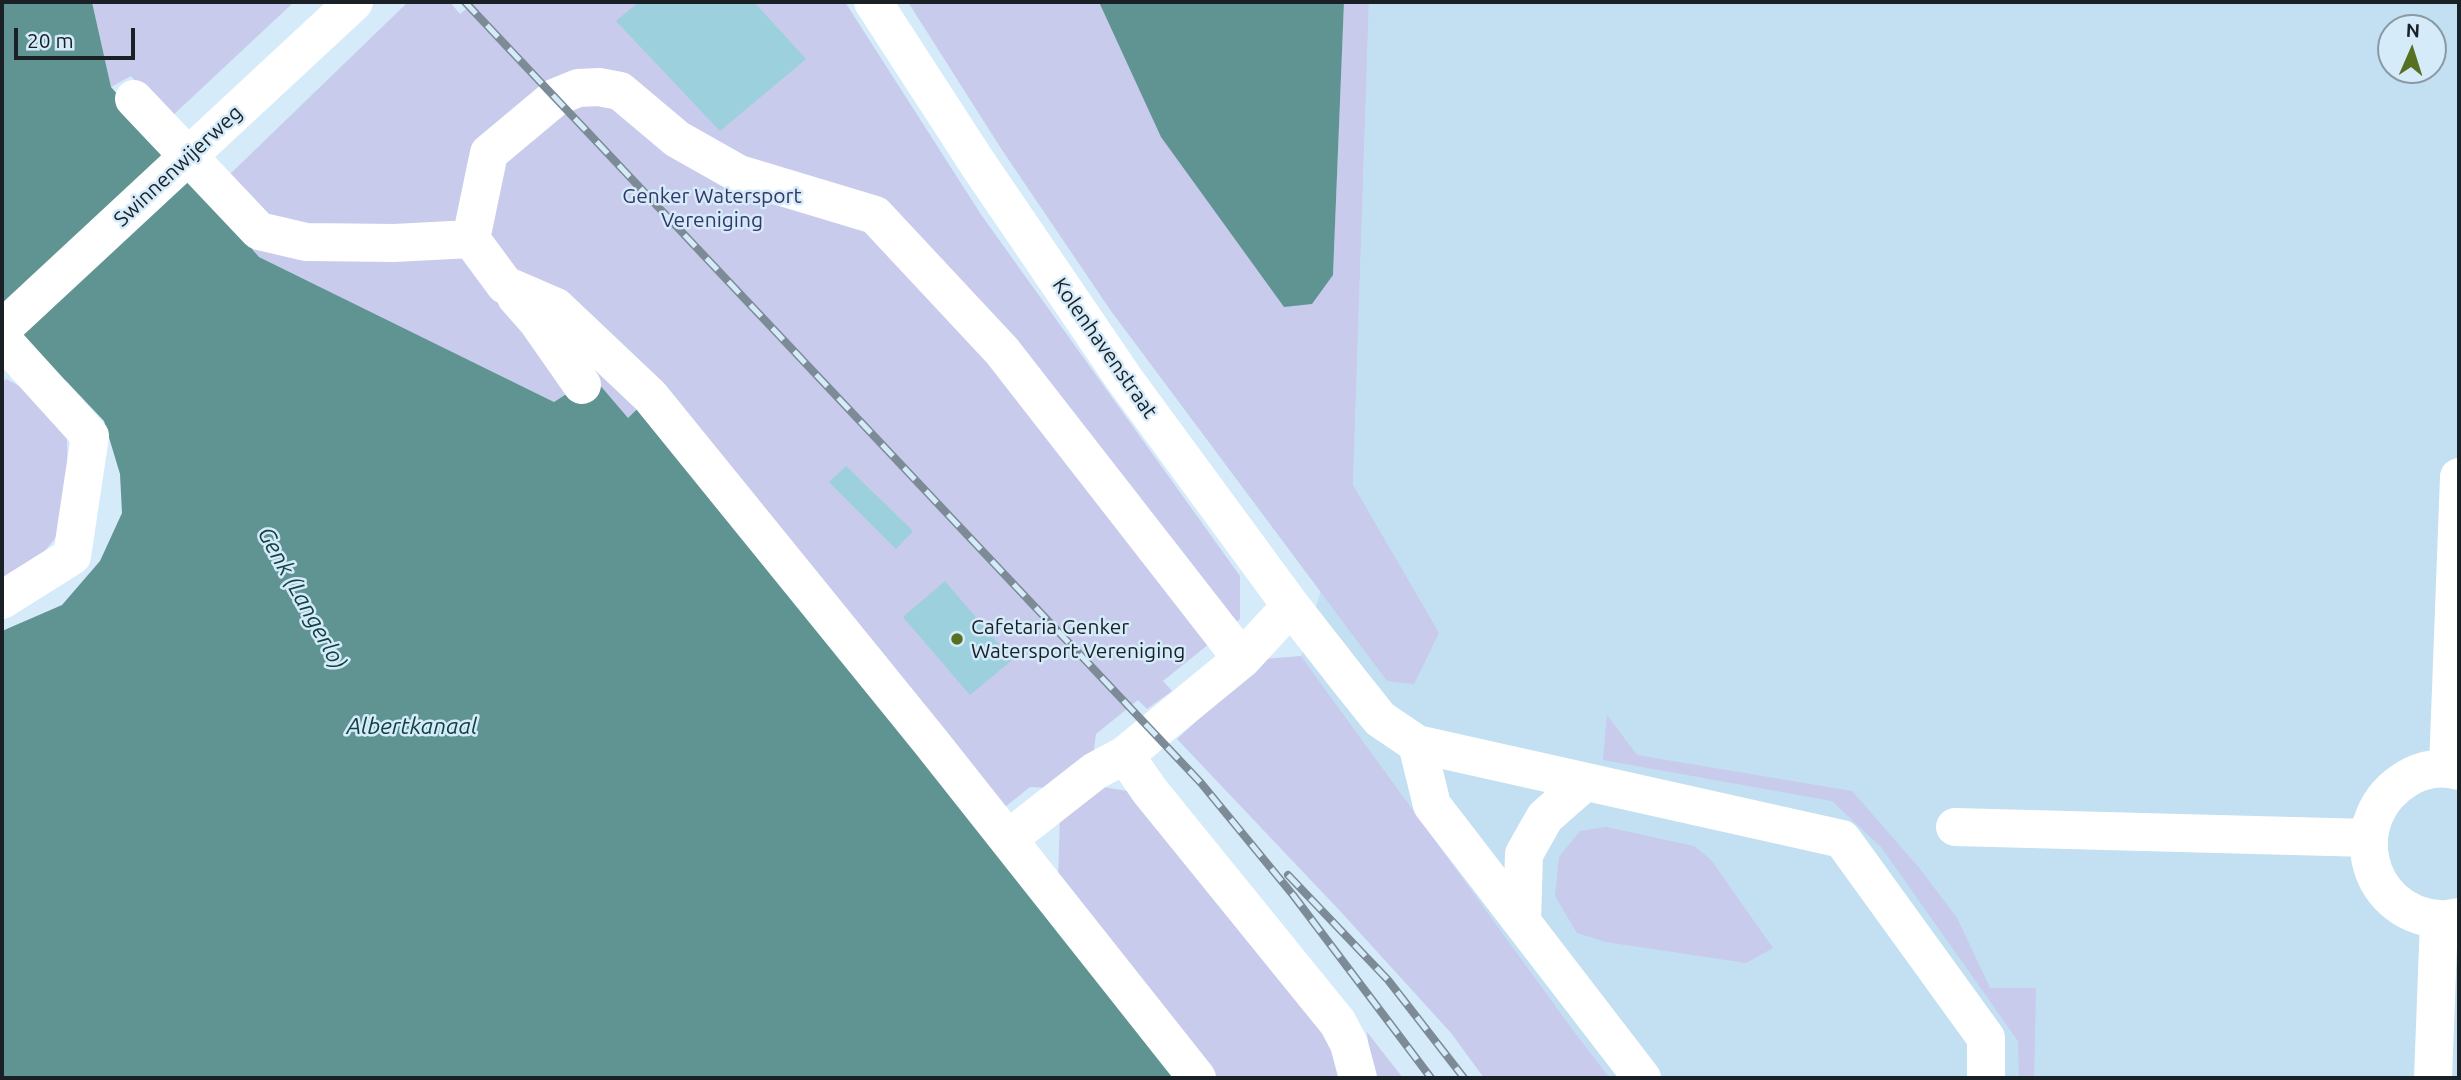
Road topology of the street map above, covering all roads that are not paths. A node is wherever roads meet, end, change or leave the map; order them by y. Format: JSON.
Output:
{"nodes":[{"id":1,"x":354,"y":2,"type":"edge"},
{"id":2,"x":873,"y":2,"type":"edge"},
{"id":3,"x":134,"y":99,"type":"dead end"},
{"id":4,"x":471,"y":239,"type":"junction"},
{"id":5,"x":505,"y":285,"type":"junction"},
{"id":6,"x":2,"y":329,"type":"edge"},
{"id":7,"x":2,"y":340,"type":"edge"},
{"id":8,"x":582,"y":385,"type":"dead end"},
{"id":9,"x":2459,"y":477,"type":"edge"},
{"id":10,"x":2,"y":600,"type":"edge"},
{"id":11,"x":1291,"y":606,"type":"junction"},
{"id":12,"x":1242,"y":659,"type":"junction"},
{"id":13,"x":1417,"y":744,"type":"junction"},
{"id":14,"x":1125,"y":755,"type":"junction"},
{"id":15,"x":2454,"y":770,"type":"edge"},
{"id":16,"x":1585,"y":782,"type":"junction"},
{"id":17,"x":1955,"y":827,"type":"dead end"},
{"id":18,"x":2368,"y":838,"type":"junction"},
{"id":19,"x":1008,"y":839,"type":"junction"},
{"id":20,"x":2449,"y":918,"type":"edge"},
{"id":21,"x":1522,"y":922,"type":"junction"},
{"id":22,"x":1198,"y":1078,"type":"edge"},
{"id":23,"x":1358,"y":1078,"type":"edge"},
{"id":24,"x":1642,"y":1078,"type":"edge"},
{"id":25,"x":1986,"y":1078,"type":"edge"},
{"id":26,"x":2433,"y":1078,"type":"edge"}],
"edges":[{"from":1,"to":6,"type":"street","name":"Swinnenwijerweg"},
{"from":2,"to":11,"type":"street","name":"Kolenhavenstraat"},
{"from":3,"to":4,"type":"street"},
{"from":4,"to":5,"type":"street"},
{"from":4,"to":12,"type":"street"},
{"from":5,"to":8,"type":"street"},
{"from":5,"to":19,"type":"street"},
{"from":7,"to":10,"type":"street"},
{"from":9,"to":15,"type":"street"},
{"from":11,"to":12,"type":"street"},
{"from":11,"to":13,"type":"street","name":"Kolenhavenstraat"},
{"from":12,"to":14,"type":"street"},
{"from":13,"to":16,"type":"street"},
{"from":13,"to":21,"type":"street"},
{"from":14,"to":19,"type":"street"},
{"from":14,"to":23,"type":"street"},
{"from":15,"to":18,"type":"street"},
{"from":16,"to":21,"type":"street"},
{"from":16,"to":25,"type":"street"},
{"from":17,"to":18,"type":"street"},
{"from":18,"to":20,"type":"street"},
{"from":19,"to":22,"type":"street"},
{"from":20,"to":26,"type":"street"},
{"from":21,"to":24,"type":"street"}]}
